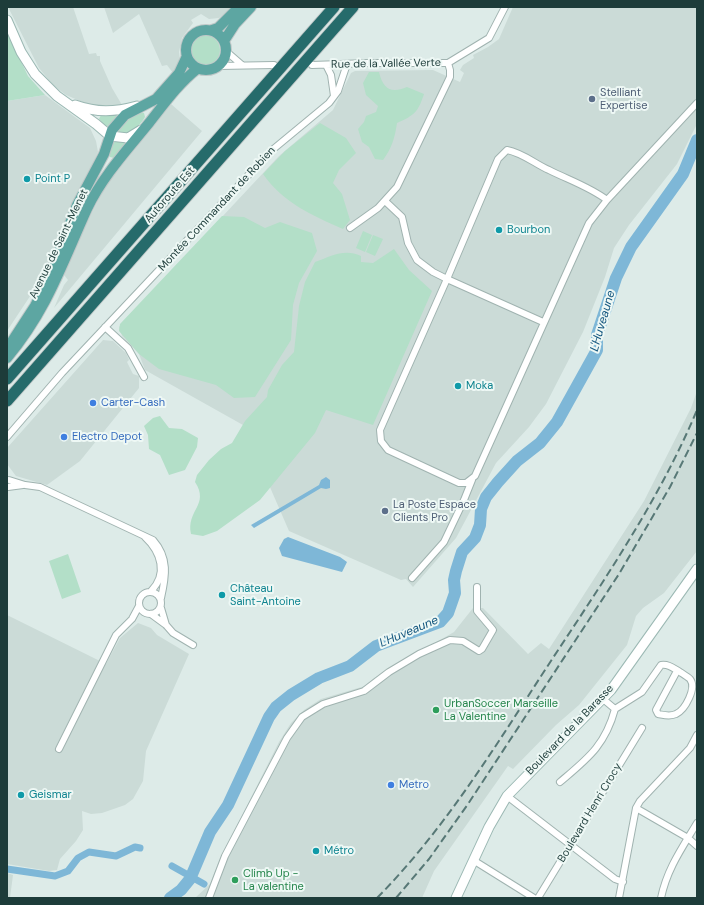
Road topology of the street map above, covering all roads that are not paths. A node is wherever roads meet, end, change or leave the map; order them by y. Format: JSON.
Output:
{"nodes":[{"id":1,"x":239,"y":7,"type":"edge"},
{"id":2,"x":252,"y":7,"type":"edge"},
{"id":3,"x":334,"y":7,"type":"edge"},
{"id":4,"x":353,"y":7,"type":"edge"},
{"id":5,"x":505,"y":7,"type":"edge"},
{"id":6,"x":7,"y":20,"type":"edge"},
{"id":7,"x":212,"y":30,"type":"junction"},
{"id":8,"x":224,"y":41,"type":"junction"},
{"id":9,"x":226,"y":52,"type":"junction"},
{"id":10,"x":186,"y":58,"type":"junction"},
{"id":11,"x":448,"y":63,"type":"junction"},
{"id":12,"x":347,"y":64,"type":"junction"},
{"id":13,"x":274,"y":65,"type":"dead end"},
{"id":14,"x":312,"y":65,"type":"dead end"},
{"id":15,"x":326,"y":65,"type":"junction"},
{"id":16,"x":219,"y":66,"type":"junction"},
{"id":17,"x":243,"y":66,"type":"junction"},
{"id":18,"x":197,"y":69,"type":"junction"},
{"id":19,"x":334,"y":96,"type":"junction"},
{"id":20,"x":66,"y":102,"type":"junction"},
{"id":21,"x":150,"y":103,"type":"junction"},
{"id":22,"x":697,"y":103,"type":"edge"},
{"id":23,"x":96,"y":124,"type":"junction"},
{"id":24,"x":147,"y":125,"type":"junction"},
{"id":25,"x":110,"y":136,"type":"junction"},
{"id":26,"x":104,"y":154,"type":"junction"},
{"id":27,"x":607,"y":200,"type":"junction"},
{"id":28,"x":385,"y":201,"type":"junction"},
{"id":29,"x":350,"y":228,"type":"dead end"},
{"id":30,"x":447,"y":279,"type":"junction"},
{"id":31,"x":543,"y":322,"type":"junction"},
{"id":32,"x":105,"y":327,"type":"junction"},
{"id":33,"x":7,"y":349,"type":"edge"},
{"id":34,"x":7,"y":358,"type":"edge"},
{"id":35,"x":144,"y":377,"type":"dead end"},
{"id":36,"x":7,"y":379,"type":"edge"},
{"id":37,"x":7,"y":401,"type":"edge"},
{"id":38,"x":7,"y":437,"type":"edge"},
{"id":39,"x":8,"y":478,"type":"edge"},
{"id":40,"x":472,"y":480,"type":"junction"},
{"id":41,"x":25,"y":485,"type":"junction"},
{"id":42,"x":8,"y":488,"type":"edge"},
{"id":43,"x":142,"y":535,"type":"junction"},
{"id":44,"x":697,"y":569,"type":"edge"},
{"id":45,"x":412,"y":578,"type":"dead end"},
{"id":46,"x":477,"y":587,"type":"dead end"},
{"id":47,"x":150,"y":591,"type":"junction"},
{"id":48,"x":161,"y":598,"type":"junction"},
{"id":49,"x":139,"y":606,"type":"junction"},
{"id":50,"x":160,"y":608,"type":"junction"},
{"id":51,"x":149,"y":614,"type":"junction"},
{"id":52,"x":132,"y":618,"type":"junction"},
{"id":53,"x":166,"y":625,"type":"junction"},
{"id":54,"x":193,"y":645,"type":"dead end"},
{"id":55,"x":677,"y":671,"type":"junction"},
{"id":56,"x":603,"y":699,"type":"junction"},
{"id":57,"x":615,"y":709,"type":"junction"},
{"id":58,"x":642,"y":728,"type":"dead end"},
{"id":59,"x":697,"y":735,"type":"edge"},
{"id":60,"x":59,"y":748,"type":"dead end"},
{"id":61,"x":560,"y":782,"type":"dead end"},
{"id":62,"x":507,"y":796,"type":"junction"},
{"id":63,"x":636,"y":808,"type":"junction"},
{"id":64,"x":697,"y":823,"type":"edge"},
{"id":65,"x":688,"y":838,"type":"junction"},
{"id":66,"x":570,"y":845,"type":"junction"},
{"id":67,"x":697,"y":846,"type":"edge"},
{"id":68,"x":474,"y":860,"type":"junction"},
{"id":69,"x":623,"y":882,"type":"junction"},
{"id":70,"x":209,"y":898,"type":"edge"},
{"id":71,"x":456,"y":898,"type":"edge"},
{"id":72,"x":534,"y":898,"type":"edge"},
{"id":73,"x":538,"y":898,"type":"edge"},
{"id":74,"x":619,"y":898,"type":"edge"},
{"id":75,"x":661,"y":898,"type":"edge"}],
"edges":[{"from":1,"to":7,"type":"main road"},
{"from":2,"to":8,"type":"main road"},
{"from":3,"to":36,"type":"highway","name":"Autoroute Est"},
{"from":4,"to":37,"type":"highway","name":"Autoroute Est"},
{"from":5,"to":11,"type":"street","name":"Rue de la Vallée Verte"},
{"from":6,"to":20,"type":"main road"},
{"from":7,"to":8,"type":"main road"},
{"from":7,"to":10,"type":"main road"},
{"from":8,"to":9,"type":"main road"},
{"from":9,"to":16,"type":"main road"},
{"from":9,"to":17,"type":"street"},
{"from":10,"to":18,"type":"main road"},
{"from":10,"to":21,"type":"main road"},
{"from":11,"to":12,"type":"street","name":"Rue de la Vallée Verte"},
{"from":11,"to":28,"type":"street"},
{"from":12,"to":15,"type":"street","name":"Rue de la Vallée Verte"},
{"from":12,"to":19,"type":"street","name":"Montée Commandant de Robien"},
{"from":13,"to":17,"type":"street"},
{"from":14,"to":15,"type":"street","name":"Rue de la Vallée Verte"},
{"from":15,"to":19,"type":"street"},
{"from":16,"to":17,"type":"street"},
{"from":16,"to":18,"type":"main road"},
{"from":18,"to":24,"type":"main road","name":"Avenue de Saint-Menet"},
{"from":19,"to":32,"type":"street","name":"Montée Commandant de Robien"},
{"from":20,"to":21,"type":"main road"},
{"from":20,"to":23,"type":"main road"},
{"from":21,"to":25,"type":"main road","name":"Avenue de Saint-Menet"},
{"from":22,"to":27,"type":"street"},
{"from":23,"to":25,"type":"main road"},
{"from":23,"to":26,"type":"main road"},
{"from":24,"to":25,"type":"main road"},
{"from":24,"to":34,"type":"main road","name":"Avenue de Saint-Menet"},
{"from":25,"to":26,"type":"main road","name":"Avenue de Saint-Menet"},
{"from":26,"to":33,"type":"main road","name":"Avenue de Saint-Menet"},
{"from":27,"to":30,"type":"street"},
{"from":27,"to":31,"type":"street"},
{"from":28,"to":29,"type":"street"},
{"from":28,"to":30,"type":"street"},
{"from":30,"to":31,"type":"street"},
{"from":30,"to":40,"type":"street"},
{"from":31,"to":40,"type":"street"},
{"from":32,"to":35,"type":"street"},
{"from":32,"to":38,"type":"street","name":"Montée Commandant de Robien"},
{"from":39,"to":41,"type":"street"},
{"from":39,"to":42,"type":"street"},
{"from":40,"to":45,"type":"street"},
{"from":41,"to":42,"type":"street"},
{"from":41,"to":43,"type":"street"},
{"from":43,"to":47,"type":"street"},
{"from":43,"to":48,"type":"street"},
{"from":44,"to":56,"type":"main road","name":"Boulevard de la Barasse"},
{"from":46,"to":70,"type":"street"},
{"from":47,"to":48,"type":"street"},
{"from":47,"to":49,"type":"street"},
{"from":48,"to":50,"type":"street"},
{"from":49,"to":51,"type":"street"},
{"from":49,"to":52,"type":"street"},
{"from":50,"to":51,"type":"street"},
{"from":50,"to":53,"type":"street"},
{"from":51,"to":52,"type":"street"},
{"from":51,"to":53,"type":"street"},
{"from":52,"to":60,"type":"street"},
{"from":53,"to":54,"type":"street"},
{"from":55,"to":55,"type":"street"},
{"from":55,"to":57,"type":"street"},
{"from":56,"to":57,"type":"street"},
{"from":56,"to":62,"type":"main road","name":"Boulevard de la Barasse"},
{"from":57,"to":61,"type":"street"},
{"from":58,"to":66,"type":"street","name":"Boulevard Henri Crocy"},
{"from":59,"to":63,"type":"street"},
{"from":62,"to":66,"type":"street"},
{"from":62,"to":68,"type":"main road","name":"Boulevard de la Barasse"},
{"from":63,"to":65,"type":"street"},
{"from":63,"to":69,"type":"street"},
{"from":64,"to":65,"type":"street"},
{"from":65,"to":67,"type":"street"},
{"from":65,"to":75,"type":"street"},
{"from":66,"to":69,"type":"street"},
{"from":66,"to":73,"type":"street","name":"Boulevard Henri Crocy"},
{"from":68,"to":71,"type":"main road","name":"Boulevard de la Barasse"},
{"from":68,"to":72,"type":"street"},
{"from":69,"to":74,"type":"street"}]}
